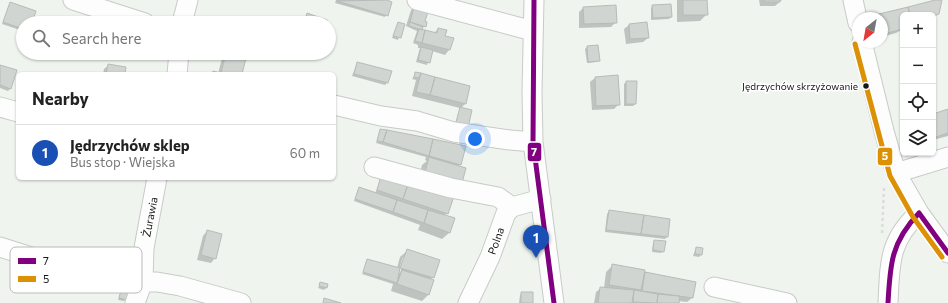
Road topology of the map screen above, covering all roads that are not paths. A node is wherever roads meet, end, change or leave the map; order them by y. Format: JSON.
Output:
{"nodes":[{"id":1,"x":72,"y":0,"type":"edge"},
{"id":2,"x":188,"y":0,"type":"edge"},
{"id":3,"x":417,"y":0,"type":"edge"},
{"id":4,"x":534,"y":0,"type":"edge"},
{"id":5,"x":853,"y":0,"type":"edge"},
{"id":6,"x":856,"y":12,"type":"edge"},
{"id":7,"x":123,"y":16,"type":"edge"},
{"id":8,"x":184,"y":16,"type":"edge"},
{"id":9,"x":533,"y":31,"type":"junction"},
{"id":10,"x":863,"y":48,"type":"edge"},
{"id":11,"x":178,"y":60,"type":"edge"},
{"id":12,"x":177,"y":72,"type":"edge"},
{"id":13,"x":336,"y":105,"type":"edge"},
{"id":14,"x":0,"y":107,"type":"edge"},
{"id":15,"x":16,"y":111,"type":"edge"},
{"id":16,"x":533,"y":142,"type":"junction"},
{"id":17,"x":948,"y":157,"type":"edge"},
{"id":18,"x":374,"y":167,"type":"dead end"},
{"id":19,"x":896,"y":173,"type":"junction"},
{"id":20,"x":158,"y":180,"type":"edge"},
{"id":21,"x":541,"y":199,"type":"junction"},
{"id":22,"x":512,"y":207,"type":"junction"},
{"id":23,"x":919,"y":214,"type":"junction"},
{"id":24,"x":0,"y":247,"type":"edge"},
{"id":25,"x":10,"y":250,"type":"edge"},
{"id":26,"x":948,"y":253,"type":"edge"},
{"id":27,"x":143,"y":281,"type":"joint"},
{"id":28,"x":714,"y":288,"type":"dead end"},
{"id":29,"x":139,"y":293,"type":"edge"},
{"id":30,"x":135,"y":303,"type":"edge"},
{"id":31,"x":241,"y":303,"type":"edge"},
{"id":32,"x":468,"y":303,"type":"edge"},
{"id":33,"x":554,"y":303,"type":"edge"},
{"id":34,"x":787,"y":303,"type":"edge"},
{"id":35,"x":888,"y":303,"type":"edge"}],
"edges":[{"from":1,"to":7,"type":"street"},
{"from":2,"to":8,"type":"street"},
{"from":3,"to":9,"type":"street"},
{"from":4,"to":9,"type":"street"},
{"from":5,"to":6,"type":"street"},
{"from":9,"to":16,"type":"street"},
{"from":10,"to":19,"type":"street"},
{"from":11,"to":12,"type":"street"},
{"from":13,"to":16,"type":"street"},
{"from":14,"to":15,"type":"street"},
{"from":16,"to":21,"type":"street"},
{"from":17,"to":19,"type":"street"},
{"from":18,"to":22,"type":"street"},
{"from":19,"to":23,"type":"street"},
{"from":20,"to":27,"type":"street","name":"Żurawia"},
{"from":21,"to":22,"type":"street"},
{"from":21,"to":33,"type":"street"},
{"from":22,"to":32,"type":"street","name":"Polna"},
{"from":23,"to":26,"type":"street"},
{"from":23,"to":35,"type":"street"},
{"from":24,"to":25,"type":"street"},
{"from":27,"to":31,"type":"street"},
{"from":28,"to":34,"type":"street"},
{"from":29,"to":30,"type":"street","name":"Żurawia"}]}
